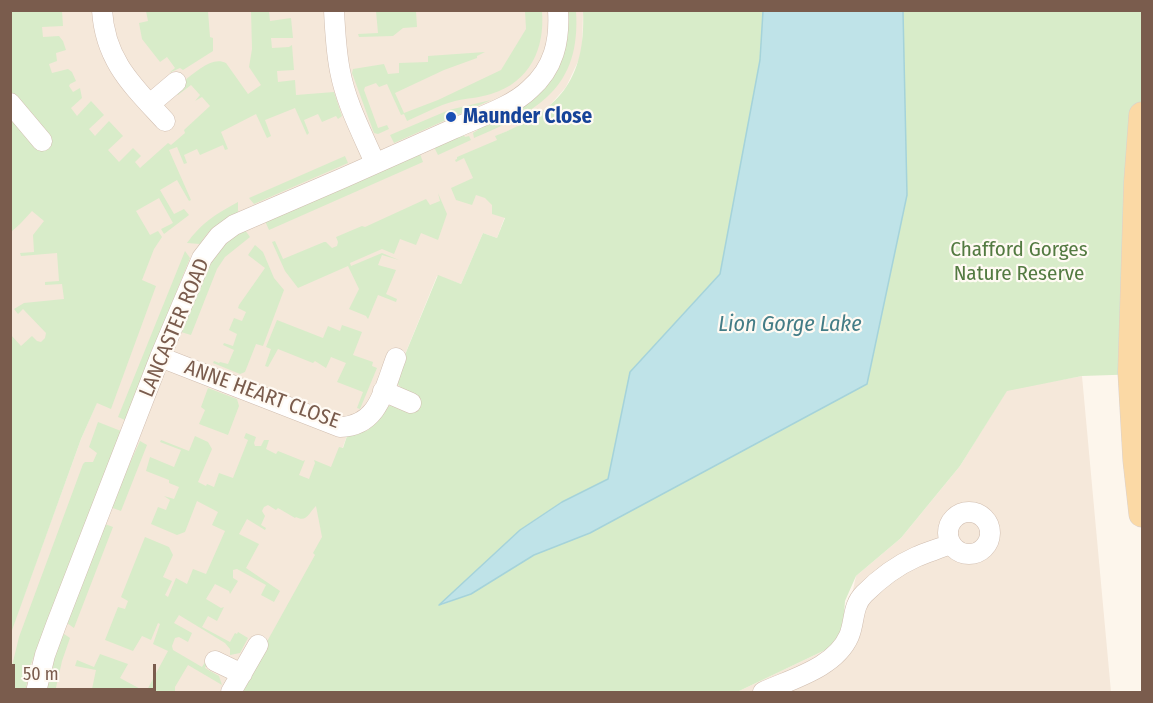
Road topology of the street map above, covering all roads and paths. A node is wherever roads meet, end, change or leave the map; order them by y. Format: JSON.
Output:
{"nodes":[{"id":1,"x":102,"y":10,"type":"edge"},
{"id":2,"x":334,"y":10,"type":"edge"},
{"id":3,"x":558,"y":10,"type":"edge"},
{"id":4,"x":176,"y":82,"type":"dead end"},
{"id":5,"x":150,"y":104,"type":"junction"},
{"id":6,"x":12,"y":108,"type":"edge"},
{"id":7,"x":1143,"y":115,"type":"edge"},
{"id":8,"x":165,"y":121,"type":"dead end"},
{"id":9,"x":42,"y":141,"type":"dead end"},
{"id":10,"x":375,"y":163,"type":"junction"},
{"id":11,"x":160,"y":357,"type":"junction"},
{"id":12,"x":396,"y":358,"type":"dead end"},
{"id":13,"x":383,"y":391,"type":"junction"},
{"id":14,"x":411,"y":403,"type":"dead end"},
{"id":15,"x":1143,"y":514,"type":"edge"},
{"id":16,"x":950,"y":544,"type":"dead end"},
{"id":17,"x":258,"y":645,"type":"dead end"},
{"id":18,"x":216,"y":661,"type":"dead end"},
{"id":19,"x":242,"y":674,"type":"junction"},
{"id":20,"x":36,"y":693,"type":"edge"},
{"id":21,"x":231,"y":693,"type":"edge"},
{"id":22,"x":763,"y":693,"type":"edge"}],
"edges":[{"from":1,"to":5,"type":"street"},
{"from":2,"to":10,"type":"street"},
{"from":3,"to":10,"type":"street","name":"LANCASTER ROAD"},
{"from":4,"to":5,"type":"street"},
{"from":5,"to":8,"type":"street"},
{"from":6,"to":9,"type":"street"},
{"from":7,"to":15,"type":"main road"},
{"from":10,"to":11,"type":"street","name":"LANCASTER ROAD"},
{"from":11,"to":13,"type":"street","name":"ANNE HEART CLOSE"},
{"from":11,"to":20,"type":"street","name":"LANCASTER ROAD"},
{"from":12,"to":13,"type":"street","name":"ANNE HEART CLOSE"},
{"from":13,"to":14,"type":"street"},
{"from":16,"to":22,"type":"street"},
{"from":17,"to":19,"type":"street"},
{"from":18,"to":19,"type":"street"},
{"from":19,"to":21,"type":"street"}]}
